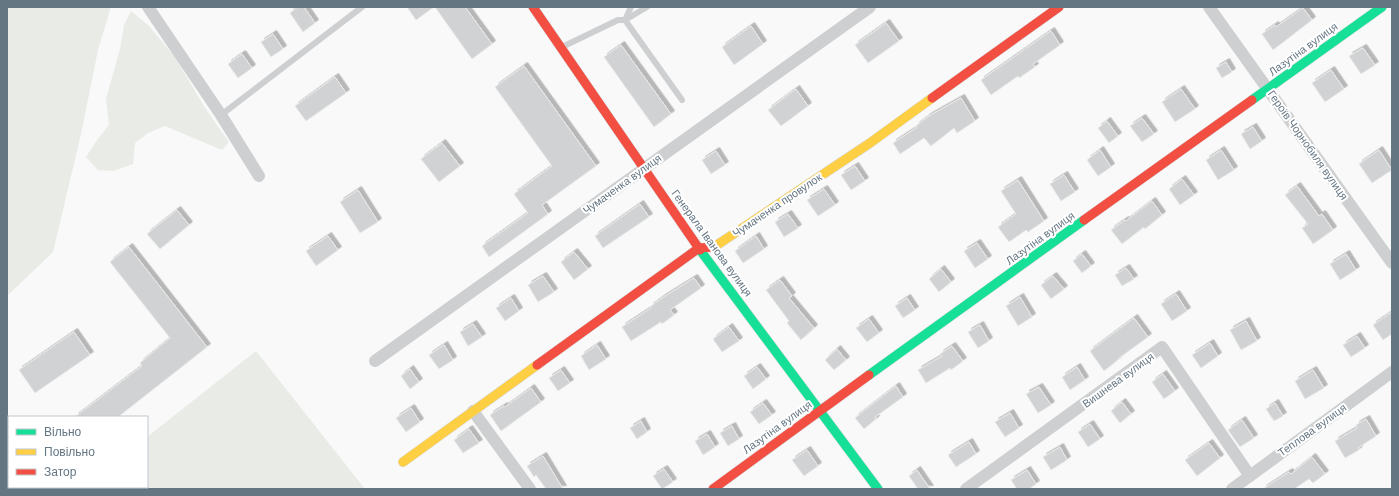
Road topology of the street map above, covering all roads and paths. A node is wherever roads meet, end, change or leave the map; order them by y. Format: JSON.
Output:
{"nodes":[{"id":1,"x":148,"y":7,"type":"edge"},
{"id":2,"x":362,"y":7,"type":"edge"},
{"id":3,"x":533,"y":7,"type":"edge"},
{"id":4,"x":631,"y":7,"type":"edge"},
{"id":5,"x":647,"y":7,"type":"edge"},
{"id":6,"x":870,"y":7,"type":"edge"},
{"id":7,"x":1059,"y":7,"type":"edge"},
{"id":8,"x":1209,"y":7,"type":"edge"},
{"id":9,"x":1382,"y":7,"type":"edge"},
{"id":10,"x":625,"y":20,"type":"junction"},
{"id":11,"x":561,"y":48,"type":"junction"},
{"id":12,"x":1269,"y":89,"type":"junction"},
{"id":13,"x":682,"y":100,"type":"dead end"},
{"id":14,"x":221,"y":115,"type":"junction"},
{"id":15,"x":644,"y":168,"type":"junction"},
{"id":16,"x":259,"y":176,"type":"dead end"},
{"id":17,"x":699,"y":248,"type":"junction"},
{"id":18,"x":1392,"y":264,"type":"edge"},
{"id":19,"x":375,"y":361,"type":"dead end"},
{"id":20,"x":1392,"y":372,"type":"edge"},
{"id":21,"x":820,"y":410,"type":"junction"},
{"id":22,"x":473,"y":411,"type":"junction"},
{"id":23,"x":404,"y":462,"type":"dead end"},
{"id":24,"x":1250,"y":476,"type":"junction"},
{"id":25,"x":530,"y":489,"type":"edge"},
{"id":26,"x":713,"y":489,"type":"edge"},
{"id":27,"x":878,"y":489,"type":"edge"},
{"id":28,"x":966,"y":489,"type":"edge"},
{"id":29,"x":1232,"y":489,"type":"edge"}],
"edges":[{"from":1,"to":14,"type":"street"},
{"from":2,"to":14,"type":"lane"},
{"from":3,"to":11,"type":"street","name":"Генерала Іванова вулиця"},
{"from":4,"to":10,"type":"lane"},
{"from":5,"to":10,"type":"lane"},
{"from":6,"to":15,"type":"street","name":"Чумаченка вулиця"},
{"from":7,"to":17,"type":"street","name":"Чумаченка провулок"},
{"from":8,"to":12,"type":"street","name":"Героїв Чорнобиля вулиця"},
{"from":9,"to":12,"type":"street","name":"Лазутіна вулиця"},
{"from":10,"to":11,"type":"lane"},
{"from":10,"to":13,"type":"lane"},
{"from":11,"to":15,"type":"street","name":"Генерала Іванова вулиця"},
{"from":12,"to":18,"type":"street","name":"Героїв Чорнобиля вулиця"},
{"from":12,"to":21,"type":"street","name":"Лазутіна вулиця"},
{"from":14,"to":16,"type":"street"},
{"from":15,"to":17,"type":"street","name":"Генерала Іванова вулиця"},
{"from":15,"to":19,"type":"street","name":"Чумаченка вулиця"},
{"from":17,"to":21,"type":"street","name":"Генерала Іванова вулиця"},
{"from":17,"to":22,"type":"street","name":"Чумаченка провулок"},
{"from":20,"to":24,"type":"street","name":"Теплова вулиця"},
{"from":21,"to":26,"type":"street","name":"Лазутіна вулиця"},
{"from":21,"to":27,"type":"street","name":"Генерала Іванова вулиця"},
{"from":22,"to":23,"type":"street","name":"Чумаченка провулок"},
{"from":22,"to":25,"type":"street"},
{"from":24,"to":28,"type":"street","name":"Вишнева вулиця"},
{"from":24,"to":29,"type":"street","name":"Теплова вулиця"}]}
